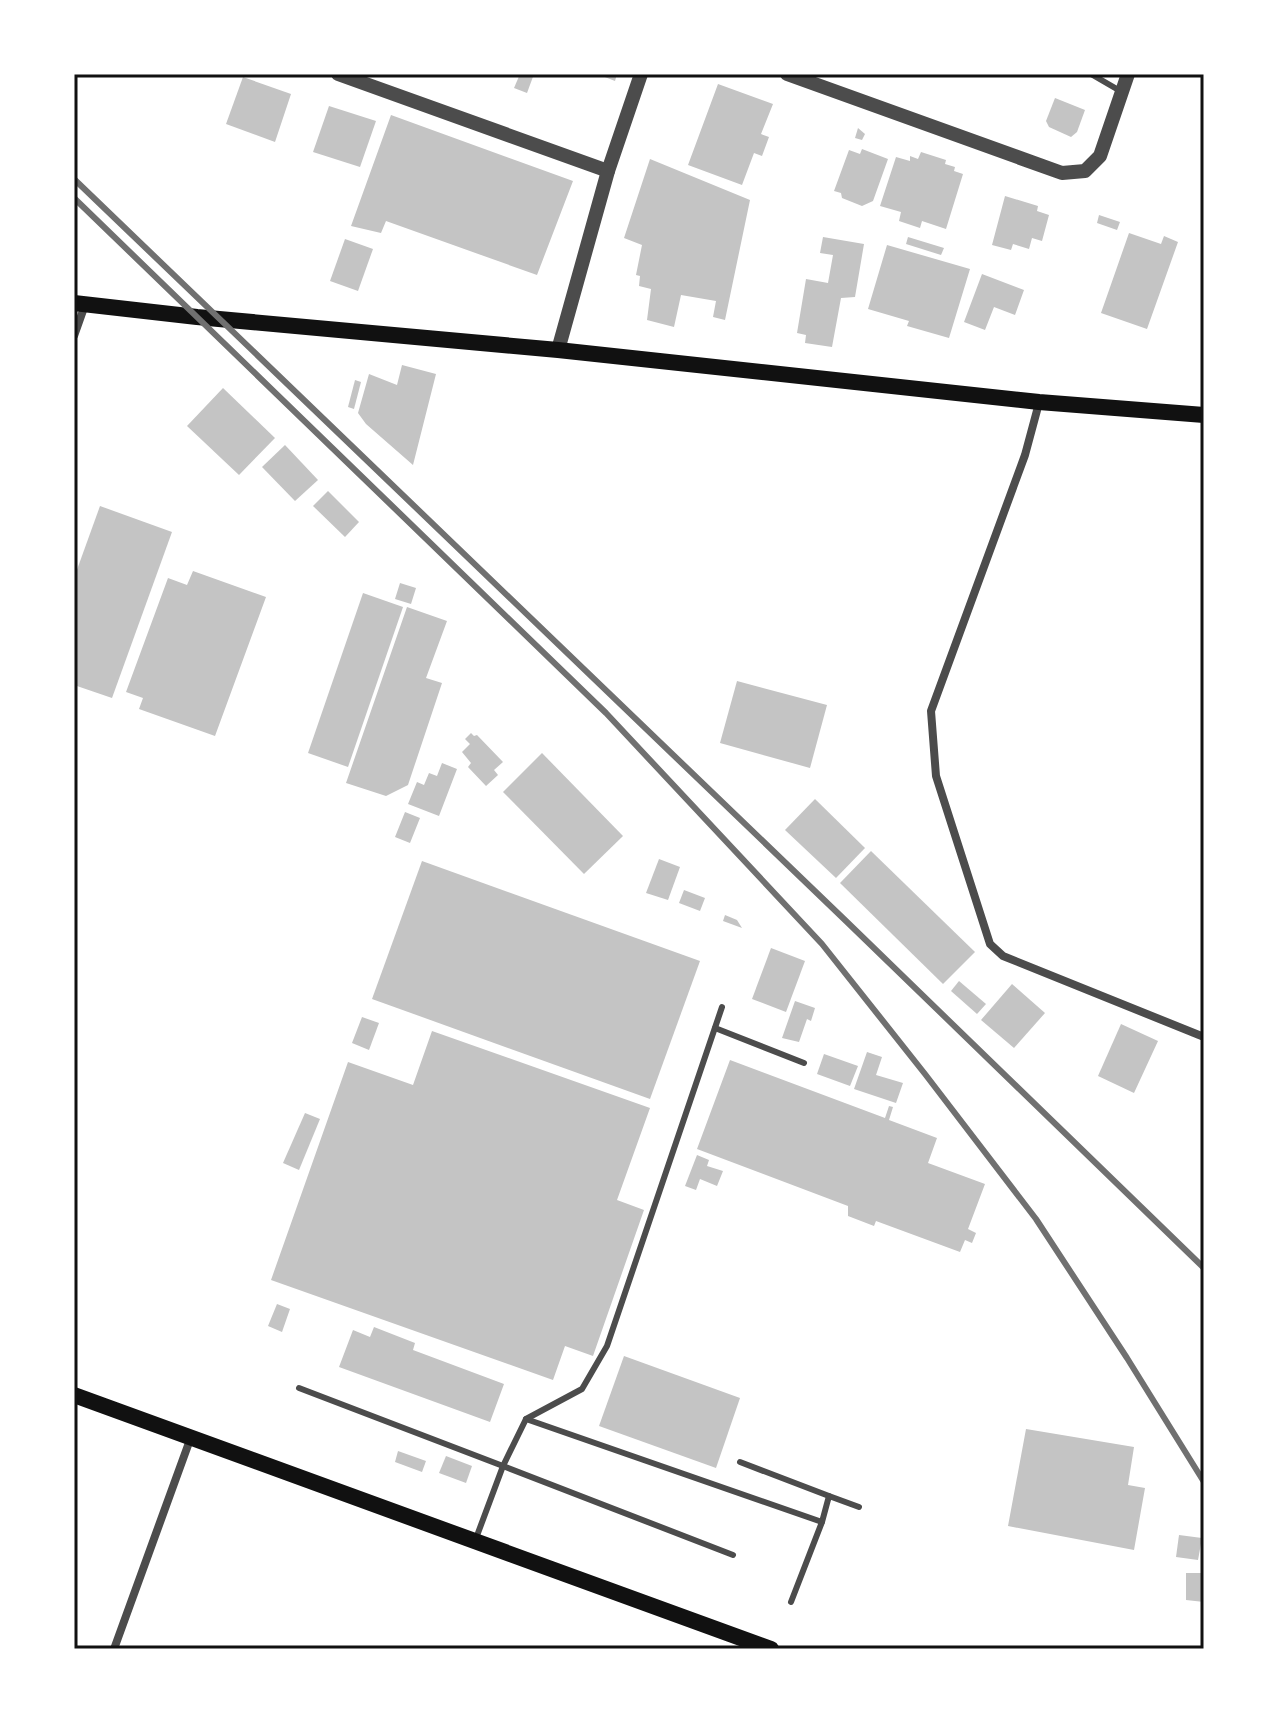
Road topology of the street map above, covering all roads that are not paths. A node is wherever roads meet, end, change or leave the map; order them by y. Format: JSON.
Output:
{"nodes":[{"id":1,"x":338,"y":74,"type":"edge"},
{"id":2,"x":641,"y":74,"type":"edge"},
{"id":3,"x":787,"y":74,"type":"edge"},
{"id":4,"x":1091,"y":74,"type":"edge"},
{"id":5,"x":1128,"y":74,"type":"edge"},
{"id":6,"x":1122,"y":92,"type":"junction"},
{"id":7,"x":608,"y":171,"type":"junction"},
{"id":8,"x":80,"y":304,"type":"edge"},
{"id":9,"x":74,"y":336,"type":"edge"},
{"id":10,"x":558,"y":350,"type":"junction"},
{"id":11,"x":1039,"y":402,"type":"junction"},
{"id":12,"x":1204,"y":415,"type":"edge"},
{"id":13,"x":722,"y":1007,"type":"dead end"},
{"id":14,"x":715,"y":1028,"type":"junction"},
{"id":15,"x":1204,"y":1037,"type":"edge"},
{"id":16,"x":804,"y":1063,"type":"dead end"},
{"id":17,"x":299,"y":1388,"type":"dead end"},
{"id":18,"x":74,"y":1395,"type":"edge"},
{"id":19,"x":526,"y":1419,"type":"junction"},
{"id":20,"x":191,"y":1437,"type":"junction"},
{"id":21,"x":740,"y":1462,"type":"dead end"},
{"id":22,"x":503,"y":1466,"type":"junction"},
{"id":23,"x":829,"y":1496,"type":"junction"},
{"id":24,"x":859,"y":1507,"type":"dead end"},
{"id":25,"x":822,"y":1522,"type":"junction"},
{"id":26,"x":475,"y":1541,"type":"junction"},
{"id":27,"x":733,"y":1555,"type":"dead end"},
{"id":28,"x":791,"y":1602,"type":"dead end"},
{"id":29,"x":114,"y":1649,"type":"edge"},
{"id":30,"x":771,"y":1649,"type":"edge"}],
"edges":[{"from":1,"to":7,"type":"street"},
{"from":2,"to":7,"type":"street"},
{"from":3,"to":6,"type":"street"},
{"from":4,"to":6,"type":"lane"},
{"from":5,"to":6,"type":"street"},
{"from":7,"to":10,"type":"street"},
{"from":8,"to":9,"type":"street"},
{"from":8,"to":10,"type":"main road"},
{"from":10,"to":11,"type":"main road"},
{"from":11,"to":12,"type":"main road"},
{"from":11,"to":15,"type":"street"},
{"from":13,"to":14,"type":"lane"},
{"from":14,"to":16,"type":"lane"},
{"from":14,"to":19,"type":"lane"},
{"from":17,"to":22,"type":"lane"},
{"from":18,"to":20,"type":"main road"},
{"from":19,"to":22,"type":"lane"},
{"from":19,"to":25,"type":"lane"},
{"from":20,"to":26,"type":"main road"},
{"from":20,"to":29,"type":"street"},
{"from":21,"to":23,"type":"lane"},
{"from":22,"to":26,"type":"lane"},
{"from":22,"to":27,"type":"lane"},
{"from":23,"to":24,"type":"lane"},
{"from":23,"to":25,"type":"lane"},
{"from":25,"to":28,"type":"lane"},
{"from":26,"to":30,"type":"main road"}]}
